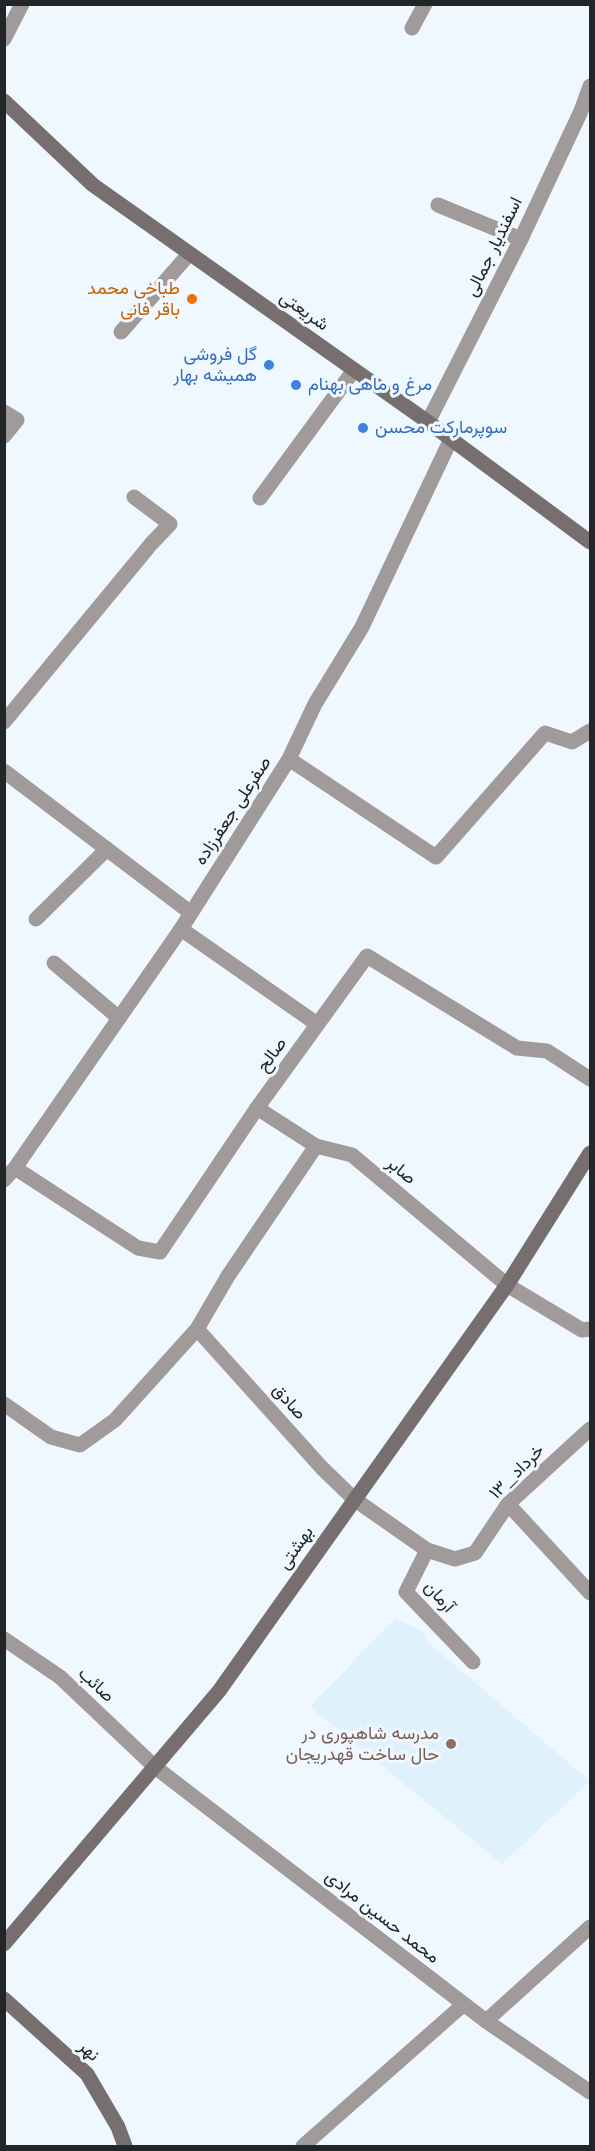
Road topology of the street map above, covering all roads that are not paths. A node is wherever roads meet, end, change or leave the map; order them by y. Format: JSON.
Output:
{"nodes":[{"id":1,"x":22,"y":4,"type":"edge"},
{"id":2,"x":425,"y":4,"type":"edge"},
{"id":3,"x":412,"y":28,"type":"dead end"},
{"id":4,"x":4,"y":39,"type":"edge"},
{"id":5,"x":591,"y":86,"type":"edge"},
{"id":6,"x":4,"y":101,"type":"edge"},
{"id":7,"x":438,"y":205,"type":"dead end"},
{"id":8,"x":521,"y":239,"type":"junction"},
{"id":9,"x":189,"y":254,"type":"junction"},
{"id":10,"x":121,"y":332,"type":"dead end"},
{"id":11,"x":354,"y":370,"type":"junction"},
{"id":12,"x":4,"y":412,"type":"edge"},
{"id":13,"x":428,"y":423,"type":"junction"},
{"id":14,"x":4,"y":436,"type":"edge"},
{"id":15,"x":451,"y":439,"type":"junction"},
{"id":16,"x":134,"y":497,"type":"dead end"},
{"id":17,"x":260,"y":498,"type":"dead end"},
{"id":18,"x":591,"y":542,"type":"edge"},
{"id":19,"x":4,"y":722,"type":"edge"},
{"id":20,"x":591,"y":731,"type":"edge"},
{"id":21,"x":290,"y":759,"type":"junction"},
{"id":22,"x":4,"y":771,"type":"edge"},
{"id":23,"x":107,"y":849,"type":"junction"},
{"id":24,"x":191,"y":913,"type":"junction"},
{"id":25,"x":36,"y":919,"type":"dead end"},
{"id":26,"x":181,"y":929,"type":"junction"},
{"id":27,"x":54,"y":963,"type":"dead end"},
{"id":28,"x":119,"y":1018,"type":"junction"},
{"id":29,"x":318,"y":1024,"type":"junction"},
{"id":30,"x":591,"y":1079,"type":"edge"},
{"id":31,"x":257,"y":1108,"type":"junction"},
{"id":32,"x":316,"y":1146,"type":"junction"},
{"id":33,"x":591,"y":1153,"type":"edge"},
{"id":34,"x":15,"y":1168,"type":"junction"},
{"id":35,"x":4,"y":1180,"type":"edge"},
{"id":36,"x":507,"y":1285,"type":"junction"},
{"id":37,"x":197,"y":1329,"type":"junction"},
{"id":38,"x":591,"y":1329,"type":"edge"},
{"id":39,"x":4,"y":1404,"type":"edge"},
{"id":40,"x":591,"y":1429,"type":"edge"},
{"id":41,"x":354,"y":1499,"type":"junction"},
{"id":42,"x":508,"y":1504,"type":"junction"},
{"id":43,"x":427,"y":1550,"type":"junction"},
{"id":44,"x":591,"y":1593,"type":"edge"},
{"id":45,"x":4,"y":1639,"type":"edge"},
{"id":46,"x":473,"y":1662,"type":"dead end"},
{"id":47,"x":154,"y":1767,"type":"junction"},
{"id":48,"x":591,"y":1928,"type":"edge"},
{"id":49,"x":4,"y":1944,"type":"edge"},
{"id":50,"x":4,"y":2000,"type":"edge"},
{"id":51,"x":464,"y":2004,"type":"junction"},
{"id":52,"x":486,"y":2021,"type":"junction"},
{"id":53,"x":591,"y":2092,"type":"edge"},
{"id":54,"x":125,"y":2146,"type":"edge"},
{"id":55,"x":303,"y":2146,"type":"edge"}],
"edges":[{"from":1,"to":4,"type":"street"},
{"from":2,"to":3,"type":"street"},
{"from":5,"to":8,"type":"street","name":"اسفندیار جمالی"},
{"from":6,"to":9,"type":"street","name":"شریعتی"},
{"from":7,"to":8,"type":"street"},
{"from":8,"to":13,"type":"street","name":"اسفندیار جمالی"},
{"from":9,"to":10,"type":"street"},
{"from":9,"to":11,"type":"street","name":"شریعتی"},
{"from":11,"to":13,"type":"street","name":"شریعتی"},
{"from":11,"to":17,"type":"street"},
{"from":12,"to":14,"type":"street"},
{"from":13,"to":15,"type":"street","name":"شریعتی"},
{"from":15,"to":18,"type":"street","name":"شریعتی"},
{"from":15,"to":21,"type":"street","name":"صفرعلی جعفرزاده"},
{"from":16,"to":19,"type":"street"},
{"from":20,"to":21,"type":"street"},
{"from":21,"to":24,"type":"street","name":"صفرعلی جعفرزاده"},
{"from":22,"to":23,"type":"street"},
{"from":23,"to":24,"type":"street"},
{"from":23,"to":25,"type":"street"},
{"from":24,"to":26,"type":"street","name":"صفرعلی جعفرزاده"},
{"from":26,"to":28,"type":"street","name":"صفرعلی جعفرزاده"},
{"from":26,"to":29,"type":"street"},
{"from":27,"to":28,"type":"street"},
{"from":28,"to":34,"type":"street","name":"صفرعلی جعفرزاده"},
{"from":29,"to":30,"type":"street","name":"صالح"},
{"from":29,"to":31,"type":"street","name":"صالح"},
{"from":31,"to":32,"type":"street","name":"صابر"},
{"from":31,"to":34,"type":"street","name":"صالح"},
{"from":32,"to":36,"type":"street","name":"صابر"},
{"from":32,"to":37,"type":"street"},
{"from":33,"to":36,"type":"street","name":"بهشتی"},
{"from":34,"to":35,"type":"street","name":"صفرعلی جعفرزاده"},
{"from":36,"to":38,"type":"street","name":"صابر"},
{"from":36,"to":41,"type":"street","name":"بهشتی"},
{"from":37,"to":39,"type":"street"},
{"from":37,"to":41,"type":"street","name":"صادق"},
{"from":40,"to":42,"type":"street","name":"۱۳_خرداد"},
{"from":41,"to":43,"type":"street","name":"۱۳_خرداد"},
{"from":41,"to":47,"type":"street","name":"بهشتی"},
{"from":42,"to":43,"type":"street","name":"۱۳_خرداد"},
{"from":42,"to":44,"type":"street"},
{"from":43,"to":46,"type":"street","name":"آرمان"},
{"from":45,"to":47,"type":"street","name":"صائب"},
{"from":47,"to":49,"type":"street","name":"بهشتی"},
{"from":47,"to":51,"type":"street","name":"محمد حسین مرادی"},
{"from":48,"to":52,"type":"street"},
{"from":50,"to":54,"type":"street","name":"نهر"},
{"from":51,"to":52,"type":"street","name":"محمد حسین مرادی"},
{"from":51,"to":55,"type":"street"},
{"from":52,"to":53,"type":"street","name":"محمد حسین مرادی"}]}
